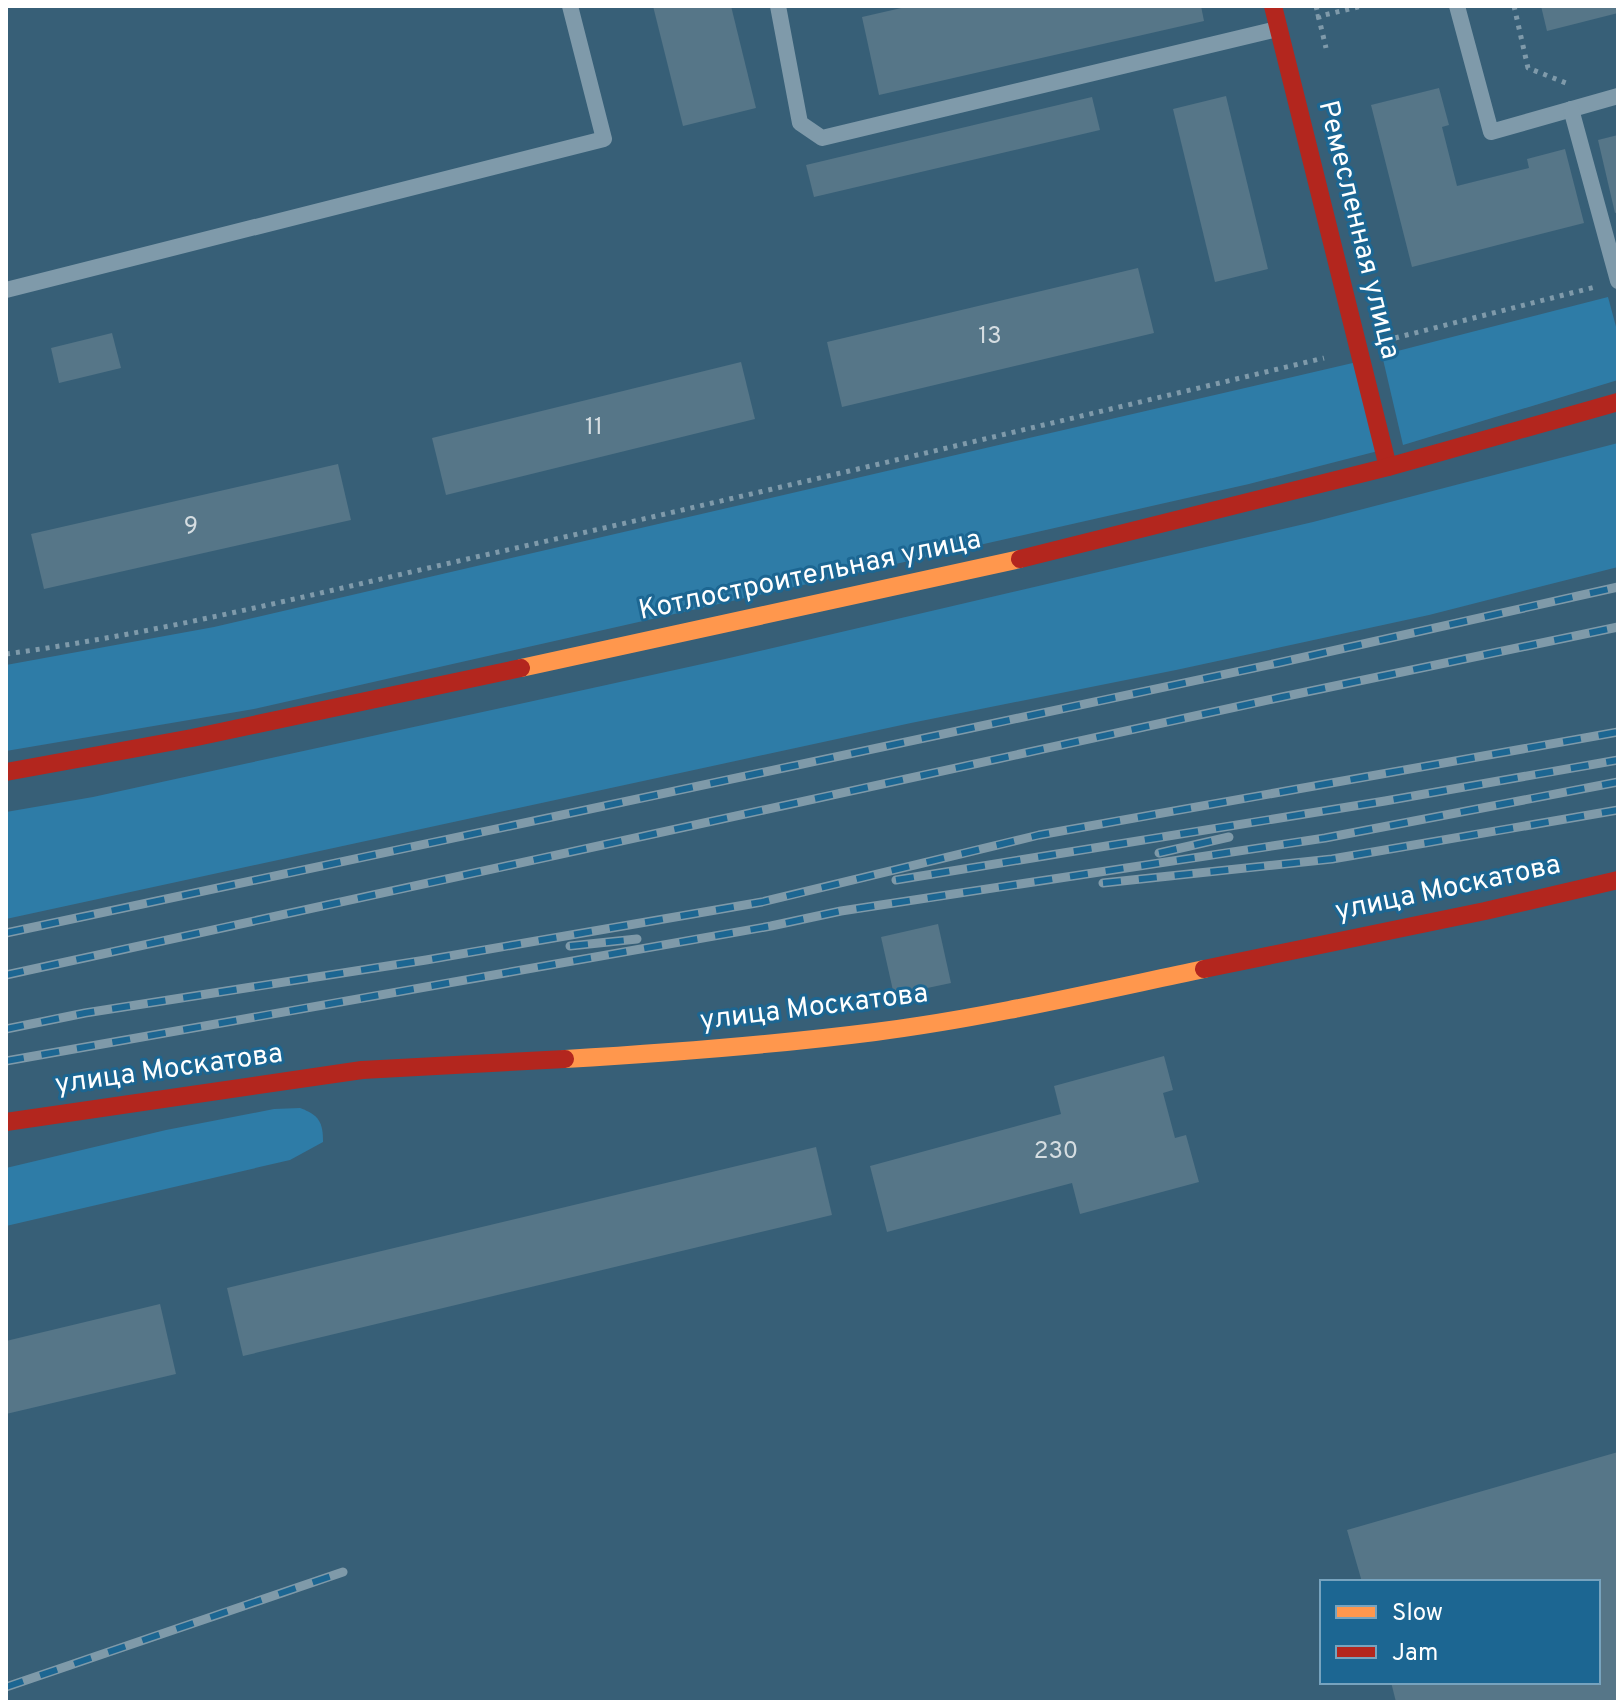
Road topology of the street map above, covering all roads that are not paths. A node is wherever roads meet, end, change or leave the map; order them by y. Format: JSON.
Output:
{"nodes":[{"id":1,"x":570,"y":6,"type":"edge"},
{"id":2,"x":778,"y":6,"type":"edge"},
{"id":3,"x":1273,"y":6,"type":"edge"},
{"id":4,"x":1457,"y":6,"type":"edge"},
{"id":5,"x":1279,"y":29,"type":"junction"},
{"id":6,"x":1618,"y":96,"type":"edge"},
{"id":7,"x":1571,"y":109,"type":"junction"},
{"id":8,"x":1618,"y":281,"type":"edge"},
{"id":9,"x":6,"y":290,"type":"edge"},
{"id":10,"x":1618,"y":402,"type":"edge"},
{"id":11,"x":1388,"y":467,"type":"junction"},
{"id":12,"x":6,"y":772,"type":"edge"},
{"id":13,"x":1618,"y":880,"type":"edge"},
{"id":14,"x":6,"y":1122,"type":"edge"}],
"edges":[{"from":1,"to":9,"type":"lane"},
{"from":2,"to":5,"type":"lane"},
{"from":3,"to":5,"type":"main road","name":"Ремесленная улица"},
{"from":4,"to":7,"type":"lane"},
{"from":5,"to":11,"type":"main road","name":"Ремесленная улица"},
{"from":6,"to":7,"type":"lane"},
{"from":7,"to":8,"type":"lane"},
{"from":10,"to":11,"type":"main road","name":"Котлостроительная улица"},
{"from":11,"to":12,"type":"main road","name":"Котлостроительная улица"},
{"from":13,"to":14,"type":"main road","name":"улица Москатова"}]}
